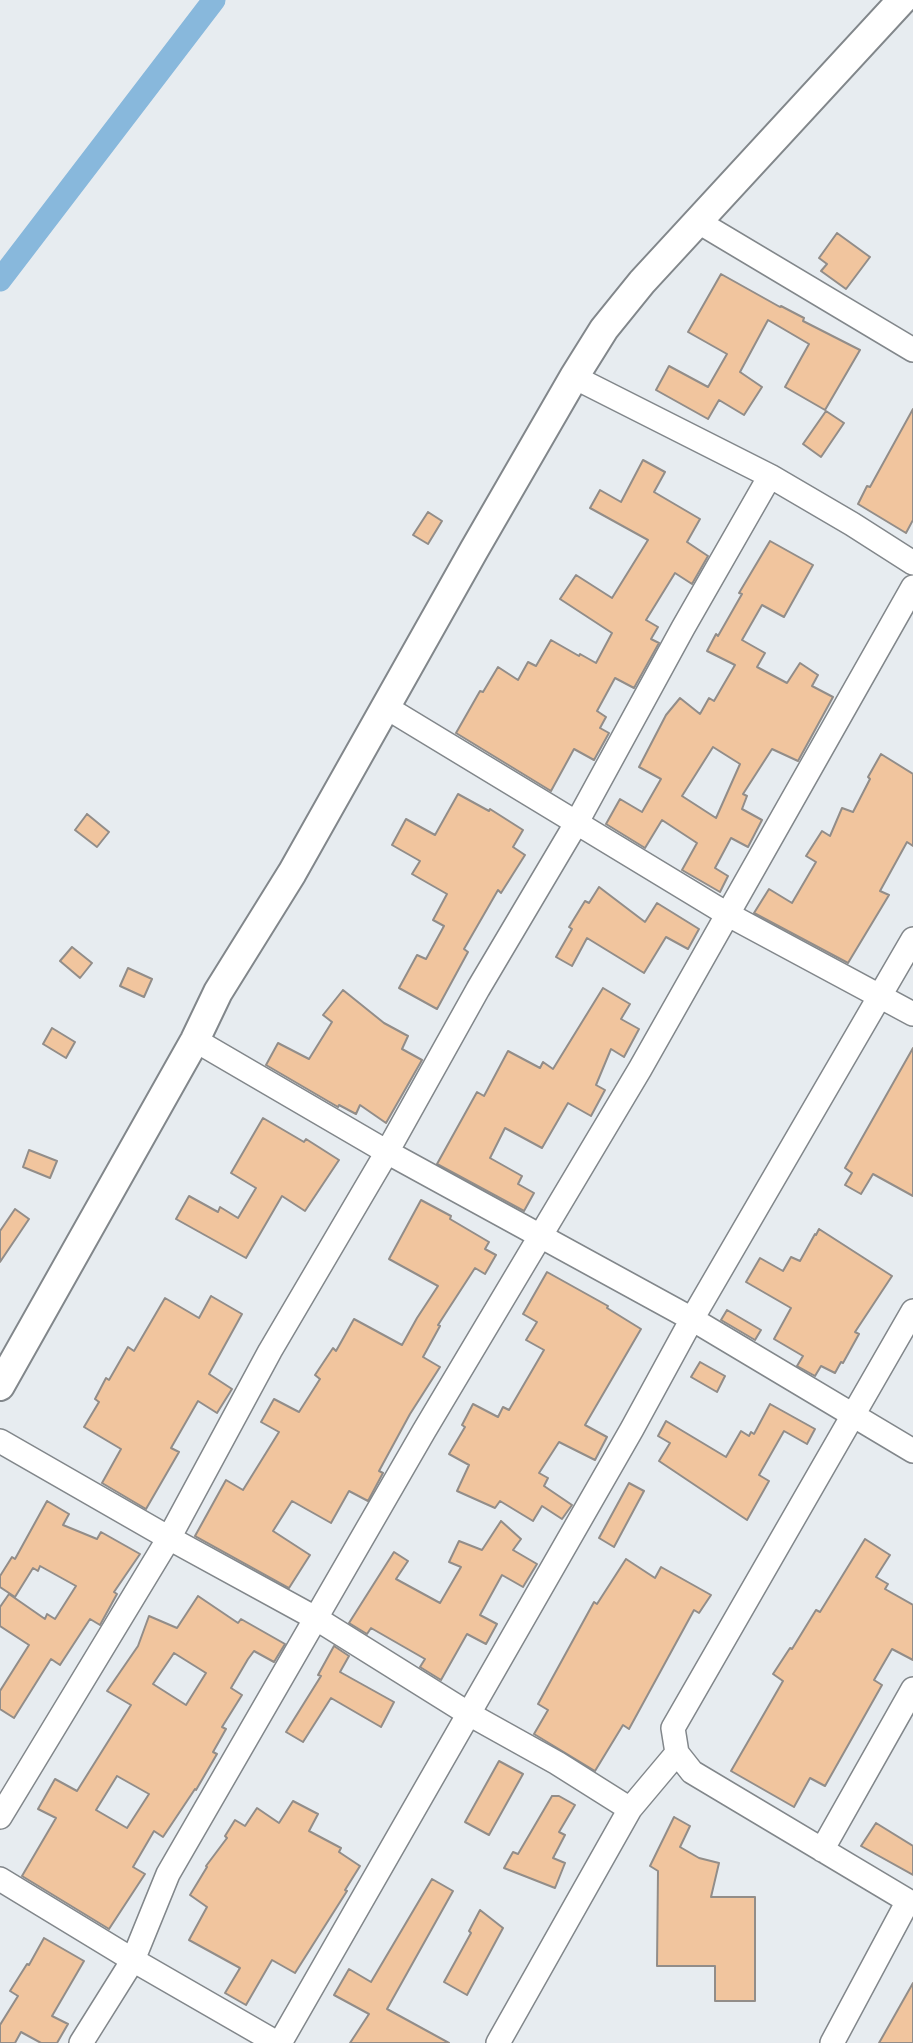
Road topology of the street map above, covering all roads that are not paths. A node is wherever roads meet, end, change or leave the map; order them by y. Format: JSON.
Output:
{"nodes":[{"id":1,"x":902,"y":0,"type":"edge"},
{"id":2,"x":697,"y":221,"type":"junction"},
{"id":3,"x":913,"y":350,"type":"edge"},
{"id":4,"x":574,"y":377,"type":"junction"},
{"id":5,"x":769,"y":476,"type":"junction"},
{"id":6,"x":913,"y":563,"type":"edge"},
{"id":7,"x":913,"y":587,"type":"edge"},
{"id":8,"x":384,"y":706,"type":"junction"},
{"id":9,"x":577,"y":822,"type":"junction"},
{"id":10,"x":727,"y":914,"type":"junction"},
{"id":11,"x":913,"y":939,"type":"edge"},
{"id":12,"x":879,"y":998,"type":"junction"},
{"id":13,"x":913,"y":1014,"type":"edge"},
{"id":14,"x":195,"y":1040,"type":"junction"},
{"id":15,"x":387,"y":1152,"type":"junction"},
{"id":16,"x":540,"y":1236,"type":"junction"},
{"id":17,"x":913,"y":1311,"type":"edge"},
{"id":18,"x":692,"y":1319,"type":"junction"},
{"id":19,"x":9,"y":1356,"type":"edge"},
{"id":20,"x":0,"y":1386,"type":"edge"},
{"id":21,"x":853,"y":1414,"type":"junction"},
{"id":22,"x":0,"y":1441,"type":"edge"},
{"id":23,"x":913,"y":1451,"type":"edge"},
{"id":24,"x":169,"y":1538,"type":"junction"},
{"id":25,"x":317,"y":1619,"type":"junction"},
{"id":26,"x":913,"y":1689,"type":"edge"},
{"id":27,"x":469,"y":1714,"type":"junction"},
{"id":28,"x":677,"y":1753,"type":"junction"},
{"id":29,"x":630,"y":1809,"type":"junction"},
{"id":30,"x":0,"y":1817,"type":"edge"},
{"id":31,"x":822,"y":1850,"type":"junction"},
{"id":32,"x":0,"y":1879,"type":"edge"},
{"id":33,"x":910,"y":1903,"type":"edge"},
{"id":34,"x":133,"y":1959,"type":"junction"},
{"id":35,"x":81,"y":2043,"type":"edge"},
{"id":36,"x":279,"y":2043,"type":"edge"},
{"id":37,"x":498,"y":2043,"type":"edge"},
{"id":38,"x":832,"y":2043,"type":"edge"}],
"edges":[{"from":1,"to":2,"type":"main road"},
{"from":2,"to":3,"type":"street"},
{"from":2,"to":4,"type":"main road"},
{"from":4,"to":5,"type":"street"},
{"from":4,"to":8,"type":"main road"},
{"from":5,"to":6,"type":"street"},
{"from":5,"to":9,"type":"street"},
{"from":7,"to":10,"type":"street"},
{"from":8,"to":9,"type":"street"},
{"from":8,"to":14,"type":"main road"},
{"from":9,"to":10,"type":"street"},
{"from":9,"to":15,"type":"street"},
{"from":10,"to":12,"type":"street"},
{"from":10,"to":16,"type":"street"},
{"from":11,"to":12,"type":"street"},
{"from":12,"to":13,"type":"street"},
{"from":12,"to":18,"type":"street"},
{"from":14,"to":15,"type":"street"},
{"from":14,"to":19,"type":"main road"},
{"from":15,"to":16,"type":"street"},
{"from":15,"to":24,"type":"street"},
{"from":16,"to":18,"type":"street"},
{"from":16,"to":25,"type":"street"},
{"from":17,"to":21,"type":"street"},
{"from":18,"to":21,"type":"street"},
{"from":18,"to":27,"type":"street"},
{"from":19,"to":20,"type":"main road"},
{"from":21,"to":23,"type":"street"},
{"from":21,"to":28,"type":"street"},
{"from":22,"to":24,"type":"street"},
{"from":24,"to":25,"type":"street"},
{"from":24,"to":30,"type":"street"},
{"from":25,"to":27,"type":"street"},
{"from":25,"to":34,"type":"street"},
{"from":26,"to":31,"type":"street"},
{"from":27,"to":29,"type":"street"},
{"from":27,"to":36,"type":"street"},
{"from":28,"to":29,"type":"street"},
{"from":28,"to":31,"type":"street"},
{"from":29,"to":37,"type":"street"},
{"from":31,"to":33,"type":"street"},
{"from":32,"to":34,"type":"street"},
{"from":33,"to":38,"type":"street"},
{"from":34,"to":35,"type":"street"},
{"from":34,"to":36,"type":"street"}]}
